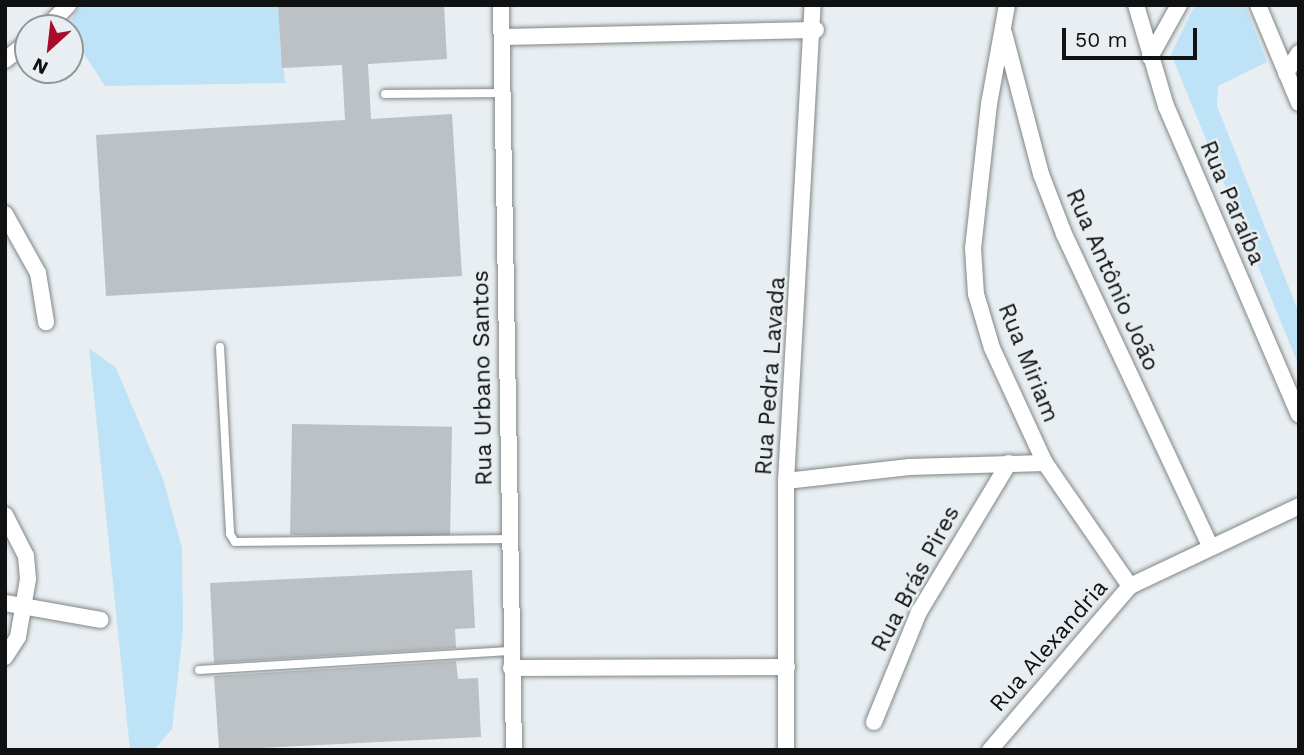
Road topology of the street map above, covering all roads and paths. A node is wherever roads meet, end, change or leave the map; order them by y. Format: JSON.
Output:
{"nodes":[{"id":1,"x":501,"y":5,"type":"edge"},
{"id":2,"x":813,"y":5,"type":"edge"},
{"id":3,"x":1007,"y":5,"type":"edge"},
{"id":4,"x":1136,"y":5,"type":"edge"},
{"id":5,"x":1179,"y":5,"type":"edge"},
{"id":6,"x":1258,"y":5,"type":"edge"},
{"id":7,"x":1002,"y":24,"type":"junction"},
{"id":8,"x":816,"y":30,"type":"junction"},
{"id":9,"x":502,"y":37,"type":"junction"},
{"id":10,"x":1299,"y":52,"type":"edge"},
{"id":11,"x":1150,"y":57,"type":"junction"},
{"id":12,"x":1286,"y":73,"type":"junction"},
{"id":13,"x":503,"y":93,"type":"junction"},
{"id":14,"x":385,"y":94,"type":"dead end"},
{"id":15,"x":1299,"y":103,"type":"edge"},
{"id":16,"x":5,"y":214,"type":"edge"},
{"id":17,"x":46,"y":322,"type":"dead end"},
{"id":18,"x":220,"y":347,"type":"dead end"},
{"id":19,"x":1299,"y":415,"type":"edge"},
{"id":20,"x":1009,"y":463,"type":"junction"},
{"id":21,"x":1045,"y":463,"type":"junction"},
{"id":22,"x":786,"y":481,"type":"junction"},
{"id":23,"x":1299,"y":506,"type":"edge"},
{"id":24,"x":5,"y":515,"type":"edge"},
{"id":25,"x":508,"y":539,"type":"junction"},
{"id":26,"x":1209,"y":544,"type":"junction"},
{"id":27,"x":1130,"y":586,"type":"junction"},
{"id":28,"x":5,"y":603,"type":"edge"},
{"id":29,"x":26,"y":607,"type":"junction"},
{"id":30,"x":101,"y":620,"type":"dead end"},
{"id":31,"x":5,"y":657,"type":"edge"},
{"id":32,"x":512,"y":659,"type":"junction"},
{"id":33,"x":787,"y":667,"type":"junction"},
{"id":34,"x":199,"y":670,"type":"dead end"},
{"id":35,"x":874,"y":722,"type":"dead end"},
{"id":36,"x":514,"y":750,"type":"edge"},
{"id":37,"x":786,"y":750,"type":"edge"},
{"id":38,"x":990,"y":750,"type":"edge"}],
"edges":[{"from":1,"to":9,"type":"street","name":"Rua Urbano Santos"},
{"from":2,"to":8,"type":"street","name":"Rua Pedra Lavada"},
{"from":3,"to":7,"type":"street","name":"Rua Miriam"},
{"from":4,"to":11,"type":"street","name":"Rua Paraíba"},
{"from":5,"to":11,"type":"street"},
{"from":6,"to":12,"type":"street"},
{"from":7,"to":21,"type":"street","name":"Rua Miriam"},
{"from":7,"to":26,"type":"street","name":"Rua Antônio João"},
{"from":8,"to":9,"type":"street"},
{"from":8,"to":22,"type":"street","name":"Rua Pedra Lavada"},
{"from":9,"to":13,"type":"street","name":"Rua Urbano Santos"},
{"from":10,"to":12,"type":"street"},
{"from":11,"to":19,"type":"street","name":"Rua Paraíba"},
{"from":12,"to":15,"type":"street"},
{"from":13,"to":14,"type":"lane"},
{"from":13,"to":25,"type":"street","name":"Rua Urbano Santos"},
{"from":16,"to":17,"type":"street"},
{"from":18,"to":25,"type":"lane"},
{"from":20,"to":21,"type":"street"},
{"from":20,"to":22,"type":"street"},
{"from":20,"to":35,"type":"street","name":"Rua Brás Pires"},
{"from":21,"to":27,"type":"street","name":"Rua Miriam"},
{"from":22,"to":33,"type":"street","name":"Rua Pedra Lavada"},
{"from":23,"to":26,"type":"street","name":"Rua Alexandria"},
{"from":24,"to":29,"type":"street"},
{"from":25,"to":32,"type":"street","name":"Rua Urbano Santos"},
{"from":26,"to":27,"type":"street","name":"Rua Alexandria"},
{"from":27,"to":38,"type":"street","name":"Rua Alexandria"},
{"from":28,"to":29,"type":"street"},
{"from":29,"to":30,"type":"street"},
{"from":29,"to":31,"type":"street"},
{"from":32,"to":33,"type":"street"},
{"from":32,"to":34,"type":"lane"},
{"from":32,"to":36,"type":"street","name":"Rua Urbano Santos"},
{"from":33,"to":37,"type":"street","name":"Rua Pedra Lavada"}]}
